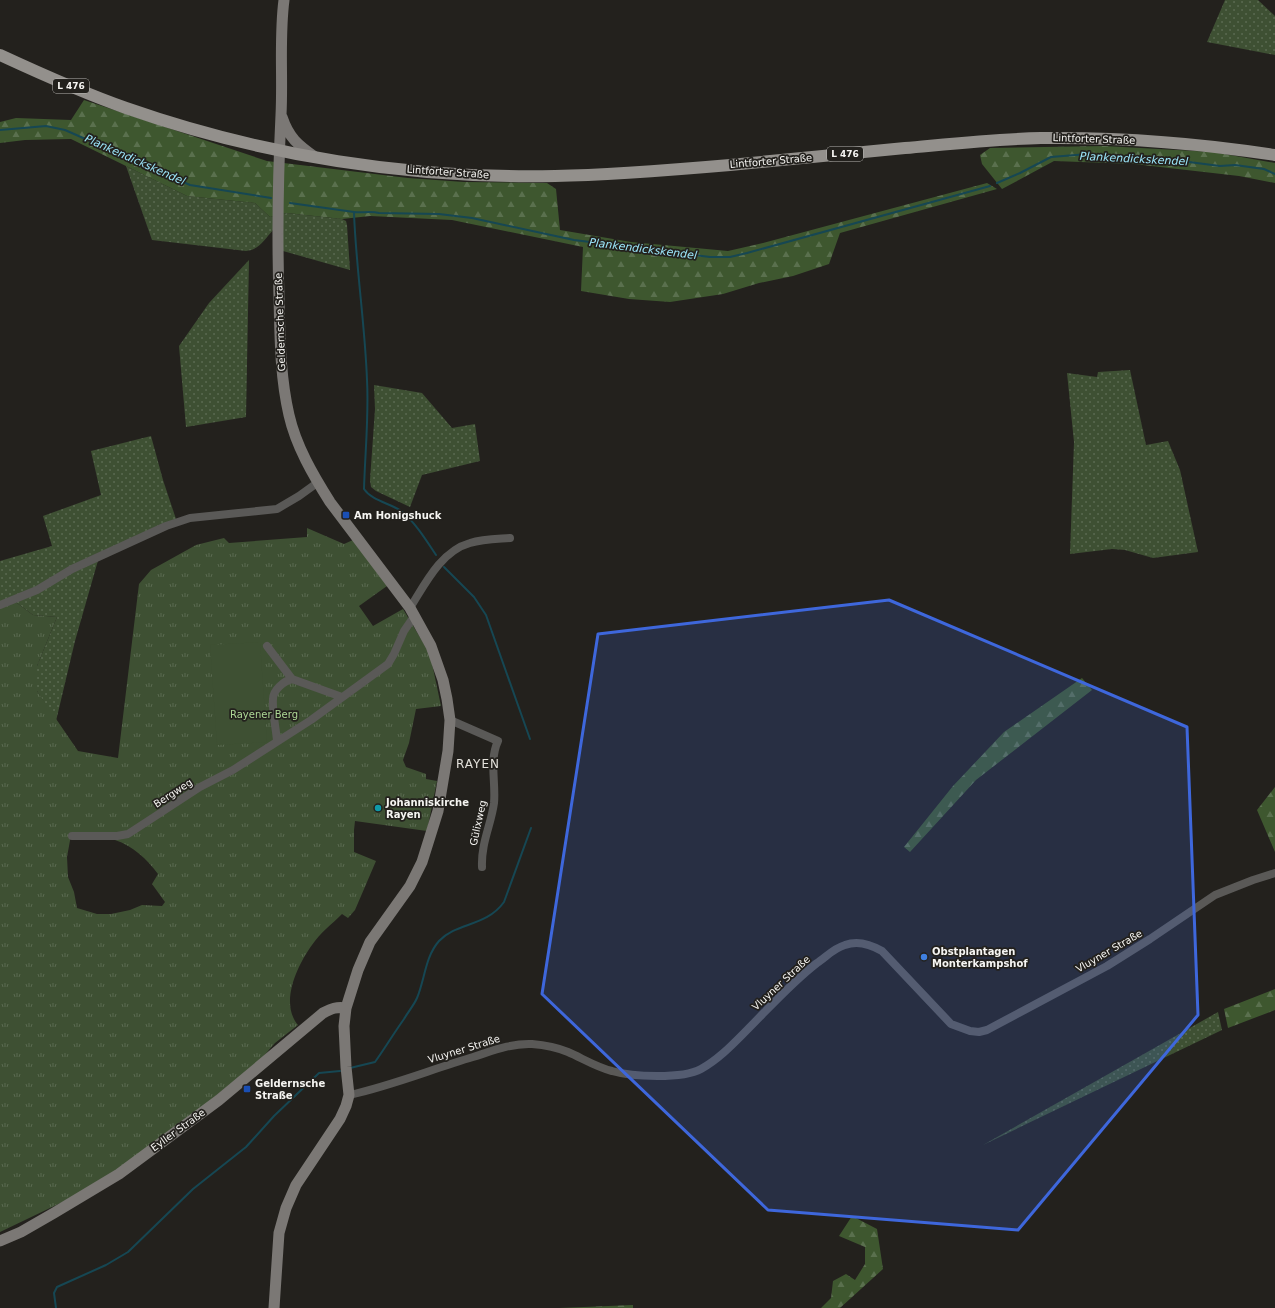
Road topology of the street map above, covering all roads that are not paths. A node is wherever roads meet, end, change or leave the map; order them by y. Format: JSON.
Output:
{"nodes":[{"id":1,"x":284,"y":0,"type":"edge"},
{"id":2,"x":0,"y":55,"type":"edge"},
{"id":3,"x":281,"y":113,"type":"junction"},
{"id":4,"x":278,"y":151,"type":"junction"},
{"id":5,"x":1275,"y":155,"type":"edge"},
{"id":6,"x":315,"y":157,"type":"junction"},
{"id":7,"x":318,"y":483,"type":"junction"},
{"id":8,"x":510,"y":538,"type":"dead end"},
{"id":9,"x":0,"y":605,"type":"edge"},
{"id":10,"x":412,"y":611,"type":"junction"},
{"id":11,"x":267,"y":646,"type":"dead end"},
{"id":12,"x":292,"y":679,"type":"junction"},
{"id":13,"x":342,"y":697,"type":"junction"},
{"id":14,"x":450,"y":720,"type":"junction"},
{"id":15,"x":277,"y":741,"type":"junction"},
{"id":16,"x":72,"y":836,"type":"dead end"},
{"id":17,"x":482,"y":867,"type":"dead end"},
{"id":18,"x":1275,"y":873,"type":"edge"},
{"id":19,"x":346,"y":1008,"type":"junction"},
{"id":20,"x":349,"y":1095,"type":"junction"},
{"id":21,"x":0,"y":1241,"type":"edge"},
{"id":22,"x":274,"y":1308,"type":"edge"}],
"edges":[{"from":1,"to":3,"type":"main road","name":"Geldernsche Straße"},
{"from":2,"to":4,"type":"main road","name":"Lintforter Straße","number":"L 476"},
{"from":3,"to":4,"type":"main road","name":"Geldernsche Straße"},
{"from":3,"to":6,"type":"main road","name":"Lintforter Straße"},
{"from":4,"to":6,"type":"main road","name":"Lintforter Straße","number":"L 476"},
{"from":4,"to":7,"type":"main road","name":"Geldernsche Straße"},
{"from":5,"to":6,"type":"main road","name":"Lintforter Straße","number":"L 476"},
{"from":7,"to":9,"type":"street"},
{"from":7,"to":10,"type":"main road","name":"Geldernsche Straße"},
{"from":8,"to":10,"type":"street"},
{"from":10,"to":13,"type":"street","name":"Bergweg"},
{"from":10,"to":14,"type":"main road","name":"Geldernsche Straße"},
{"from":11,"to":12,"type":"street"},
{"from":12,"to":13,"type":"street"},
{"from":12,"to":15,"type":"street"},
{"from":13,"to":15,"type":"street","name":"Bergweg"},
{"from":14,"to":17,"type":"street","name":"Gülixweg"},
{"from":14,"to":19,"type":"main road","name":"Geldernsche Straße"},
{"from":15,"to":16,"type":"street","name":"Bergweg"},
{"from":18,"to":20,"type":"street","name":"Vluyner Straße"},
{"from":19,"to":20,"type":"main road","name":"Geldernsche Straße"},
{"from":19,"to":21,"type":"main road","name":"Eyller Straße"},
{"from":20,"to":22,"type":"main road","name":"Geldernsche Straße"}]}
